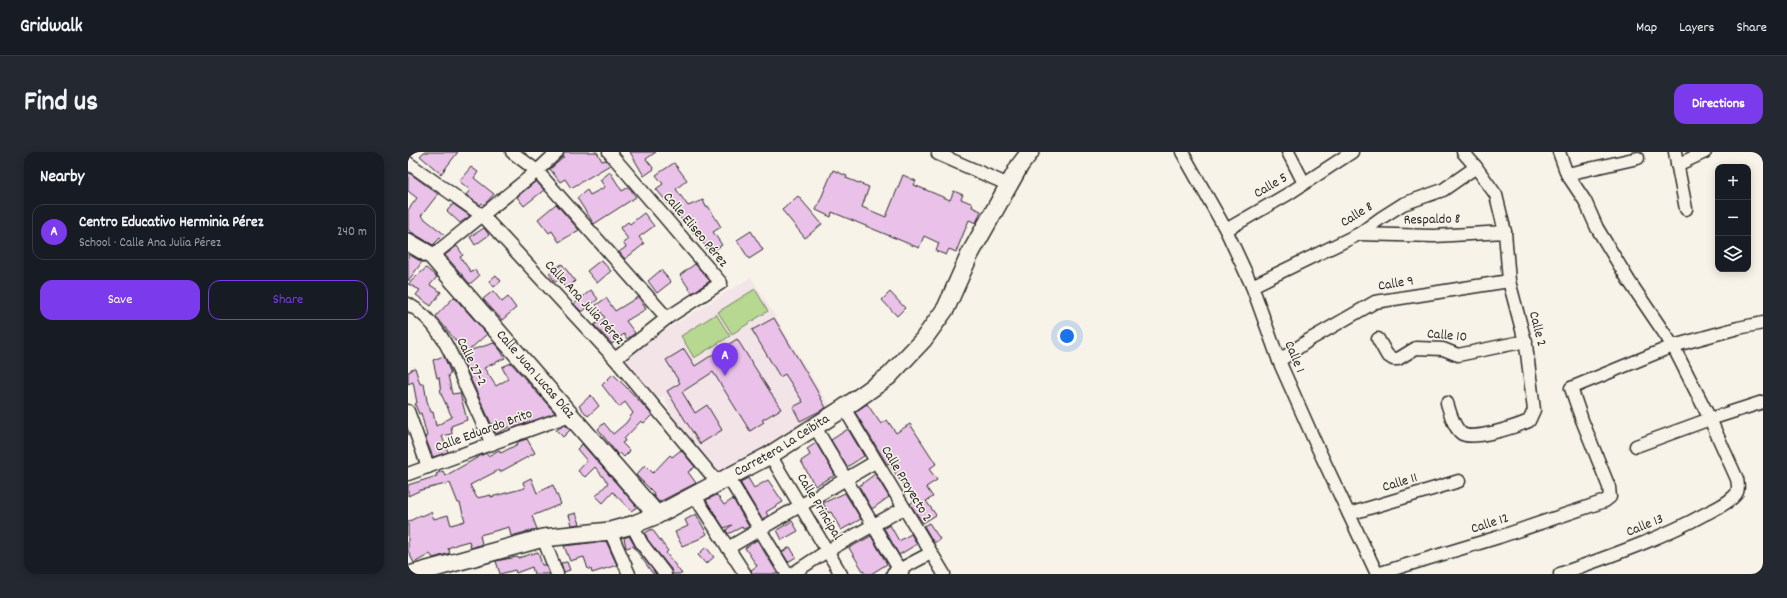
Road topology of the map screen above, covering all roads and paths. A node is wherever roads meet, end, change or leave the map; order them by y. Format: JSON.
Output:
{"nodes":[{"id":1,"x":512,"y":152,"type":"edge"},
{"id":2,"x":557,"y":152,"type":"edge"},
{"id":3,"x":609,"y":152,"type":"edge"},
{"id":4,"x":939,"y":152,"type":"edge"},
{"id":5,"x":1030,"y":152,"type":"edge"},
{"id":6,"x":1182,"y":152,"type":"edge"},
{"id":7,"x":1288,"y":152,"type":"edge"},
{"id":8,"x":1352,"y":152,"type":"edge"},
{"id":9,"x":1463,"y":152,"type":"edge"},
{"id":10,"x":1559,"y":152,"type":"edge"},
{"id":11,"x":1675,"y":152,"type":"edge"},
{"id":12,"x":1705,"y":152,"type":"edge"},
{"id":13,"x":1638,"y":158,"type":"dead end"},
{"id":14,"x":408,"y":163,"type":"edge"},
{"id":15,"x":1678,"y":165,"type":"junction"},
{"id":16,"x":1476,"y":167,"type":"junction"},
{"id":17,"x":537,"y":171,"type":"junction"},
{"id":18,"x":1568,"y":174,"type":"junction"},
{"id":19,"x":1304,"y":183,"type":"junction"},
{"id":20,"x":1009,"y":185,"type":"junction"},
{"id":21,"x":1686,"y":210,"type":"dead end"},
{"id":22,"x":483,"y":216,"type":"junction"},
{"id":23,"x":1226,"y":230,"type":"junction"},
{"id":24,"x":1505,"y":232,"type":"junction"},
{"id":25,"x":1358,"y":234,"type":"junction"},
{"id":26,"x":408,"y":242,"type":"edge"},
{"id":27,"x":432,"y":256,"type":"junction"},
{"id":28,"x":1508,"y":281,"type":"junction"},
{"id":29,"x":1252,"y":286,"type":"junction"},
{"id":30,"x":408,"y":304,"type":"edge"},
{"id":31,"x":667,"y":318,"type":"junction"},
{"id":32,"x":1763,"y":323,"type":"edge"},
{"id":33,"x":1378,"y":339,"type":"dead end"},
{"id":34,"x":1526,"y":341,"type":"junction"},
{"id":35,"x":1673,"y":346,"type":"junction"},
{"id":36,"x":615,"y":359,"type":"junction"},
{"id":37,"x":1279,"y":361,"type":"junction"},
{"id":38,"x":1447,"y":402,"type":"dead end"},
{"id":39,"x":1763,"y":402,"type":"edge"},
{"id":40,"x":844,"y":408,"type":"junction"},
{"id":41,"x":408,"y":411,"type":"edge"},
{"id":42,"x":570,"y":415,"type":"junction"},
{"id":43,"x":1710,"y":419,"type":"junction"},
{"id":44,"x":815,"y":427,"type":"junction"},
{"id":45,"x":492,"y":444,"type":"junction"},
{"id":46,"x":1636,"y":446,"type":"dead end"},
{"id":47,"x":770,"y":455,"type":"junction"},
{"id":48,"x":875,"y":462,"type":"junction"},
{"id":49,"x":428,"y":467,"type":"junction"},
{"id":50,"x":408,"y":474,"type":"edge"},
{"id":51,"x":846,"y":479,"type":"junction"},
{"id":52,"x":723,"y":480,"type":"junction"},
{"id":53,"x":1459,"y":481,"type":"dead end"},
{"id":54,"x":694,"y":495,"type":"junction"},
{"id":55,"x":800,"y":505,"type":"junction"},
{"id":56,"x":904,"y":508,"type":"junction"},
{"id":57,"x":1349,"y":514,"type":"junction"},
{"id":58,"x":657,"y":515,"type":"junction"},
{"id":59,"x":632,"y":525,"type":"junction"},
{"id":60,"x":872,"y":526,"type":"junction"},
{"id":61,"x":759,"y":530,"type":"junction"},
{"id":62,"x":610,"y":531,"type":"junction"},
{"id":63,"x":543,"y":538,"type":"junction"},
{"id":64,"x":728,"y":548,"type":"junction"},
{"id":65,"x":828,"y":551,"type":"junction"},
{"id":66,"x":931,"y":553,"type":"junction"},
{"id":67,"x":440,"y":570,"type":"edge"},
{"id":68,"x":898,"y":573,"type":"edge"},
{"id":69,"x":413,"y":574,"type":"edge"},
{"id":70,"x":557,"y":574,"type":"edge"},
{"id":71,"x":629,"y":574,"type":"edge"},
{"id":72,"x":665,"y":574,"type":"edge"},
{"id":73,"x":745,"y":574,"type":"edge"},
{"id":74,"x":786,"y":574,"type":"edge"},
{"id":75,"x":792,"y":574,"type":"edge"},
{"id":76,"x":841,"y":574,"type":"edge"},
{"id":77,"x":944,"y":574,"type":"edge"},
{"id":78,"x":1377,"y":574,"type":"edge"},
{"id":79,"x":1560,"y":574,"type":"edge"}],
"edges":[{"from":1,"to":17,"type":"street"},
{"from":2,"to":17,"type":"street"},
{"from":3,"to":31,"type":"street","name":"Calle Eliseo Pérez"},
{"from":4,"to":20,"type":"street"},
{"from":5,"to":20,"type":"main road","name":"Carretera La Ceibita"},
{"from":6,"to":23,"type":"street","name":"Calle 1"},
{"from":7,"to":19,"type":"street"},
{"from":8,"to":19,"type":"street","name":"Calle 5"},
{"from":9,"to":16,"type":"street","name":"Calle 2"},
{"from":10,"to":18,"type":"street"},
{"from":11,"to":15,"type":"street"},
{"from":12,"to":15,"type":"street"},
{"from":13,"to":18,"type":"street"},
{"from":14,"to":22,"type":"street","name":"Calle Ana Julia Pérez"},
{"from":15,"to":21,"type":"street"},
{"from":16,"to":24,"type":"street","name":"Calle 2"},
{"from":16,"to":25,"type":"street","name":"Calle 8"},
{"from":17,"to":22,"type":"street"},
{"from":17,"to":31,"type":"street"},
{"from":18,"to":35,"type":"street"},
{"from":19,"to":23,"type":"street","name":"Calle 5"},
{"from":20,"to":40,"type":"main road","name":"Carretera La Ceibita"},
{"from":22,"to":27,"type":"street"},
{"from":22,"to":36,"type":"street","name":"Calle Ana Julia Pérez"},
{"from":23,"to":29,"type":"street","name":"Calle 1"},
{"from":24,"to":25,"type":"street","name":"Respaldo 8"},
{"from":24,"to":28,"type":"street","name":"Calle 2"},
{"from":25,"to":29,"type":"street","name":"Calle 8"},
{"from":26,"to":27,"type":"main road","name":"Calle Juan Lucas Díaz"},
{"from":27,"to":42,"type":"main road","name":"Calle Juan Lucas Díaz"},
{"from":28,"to":34,"type":"street","name":"Calle 2"},
{"from":28,"to":37,"type":"street","name":"Calle 9"},
{"from":29,"to":37,"type":"street","name":"Calle 1"},
{"from":30,"to":45,"type":"street","name":"Calle 27-2"},
{"from":31,"to":36,"type":"street","name":"Calle Eliseo Pérez"},
{"from":32,"to":35,"type":"street"},
{"from":33,"to":34,"type":"street","name":"Calle 10"},
{"from":34,"to":38,"type":"street","name":"Calle 2"},
{"from":35,"to":43,"type":"street"},
{"from":35,"to":78,"type":"street","name":"Calle 12"},
{"from":36,"to":52,"type":"street","name":"Calle Ana Julia Pérez"},
{"from":37,"to":57,"type":"street","name":"Calle 1"},
{"from":39,"to":43,"type":"street"},
{"from":40,"to":44,"type":"main road","name":"Carretera La Ceibita"},
{"from":40,"to":48,"type":"street","name":"Calle Proyecto 2"},
{"from":41,"to":49,"type":"street"},
{"from":42,"to":45,"type":"street","name":"Calle Eduardo Brito"},
{"from":42,"to":58,"type":"main road","name":"Calle Juan Lucas Díaz"},
{"from":43,"to":46,"type":"street"},
{"from":43,"to":79,"type":"street","name":"Calle 13"},
{"from":44,"to":47,"type":"main road","name":"Carretera La Ceibita"},
{"from":44,"to":51,"type":"street"},
{"from":45,"to":49,"type":"street","name":"Calle Eduardo Brito"},
{"from":47,"to":52,"type":"main road","name":"Carretera La Ceibita"},
{"from":47,"to":55,"type":"street","name":"Calle Principal"},
{"from":48,"to":51,"type":"street"},
{"from":48,"to":56,"type":"street","name":"Calle Proyecto 2"},
{"from":49,"to":50,"type":"street","name":"Calle Eduardo Brito"},
{"from":51,"to":55,"type":"street"},
{"from":51,"to":60,"type":"street"},
{"from":52,"to":54,"type":"main road","name":"Carretera La Ceibita"},
{"from":52,"to":61,"type":"street","name":"Calle Ana Julia Pérez"},
{"from":53,"to":57,"type":"street","name":"Calle 11"},
{"from":54,"to":58,"type":"main road","name":"Carretera La Ceibita"},
{"from":54,"to":64,"type":"street"},
{"from":55,"to":61,"type":"street"},
{"from":55,"to":65,"type":"street","name":"Calle Principal"},
{"from":56,"to":60,"type":"street"},
{"from":56,"to":66,"type":"street","name":"Calle Proyecto 2"},
{"from":57,"to":78,"type":"street","name":"Calle 1"},
{"from":58,"to":59,"type":"main road","name":"Carretera La Ceibita"},
{"from":59,"to":62,"type":"main road","name":"Carretera La Ceibita"},
{"from":59,"to":72,"type":"street"},
{"from":60,"to":65,"type":"street"},
{"from":60,"to":68,"type":"street"},
{"from":61,"to":64,"type":"street"},
{"from":61,"to":74,"type":"street","name":"Calle Ana Julia Pérez"},
{"from":62,"to":63,"type":"main road","name":"Carretera La Ceibita"},
{"from":62,"to":71,"type":"street"},
{"from":63,"to":67,"type":"main road","name":"Carretera La Ceibita"},
{"from":63,"to":70,"type":"street"},
{"from":64,"to":73,"type":"street"},
{"from":65,"to":75,"type":"street"},
{"from":65,"to":76,"type":"street","name":"Calle Principal"},
{"from":66,"to":68,"type":"street"},
{"from":66,"to":77,"type":"street","name":"Calle Proyecto 2"},
{"from":67,"to":69,"type":"main road","name":"Carretera La Ceibita"}]}
